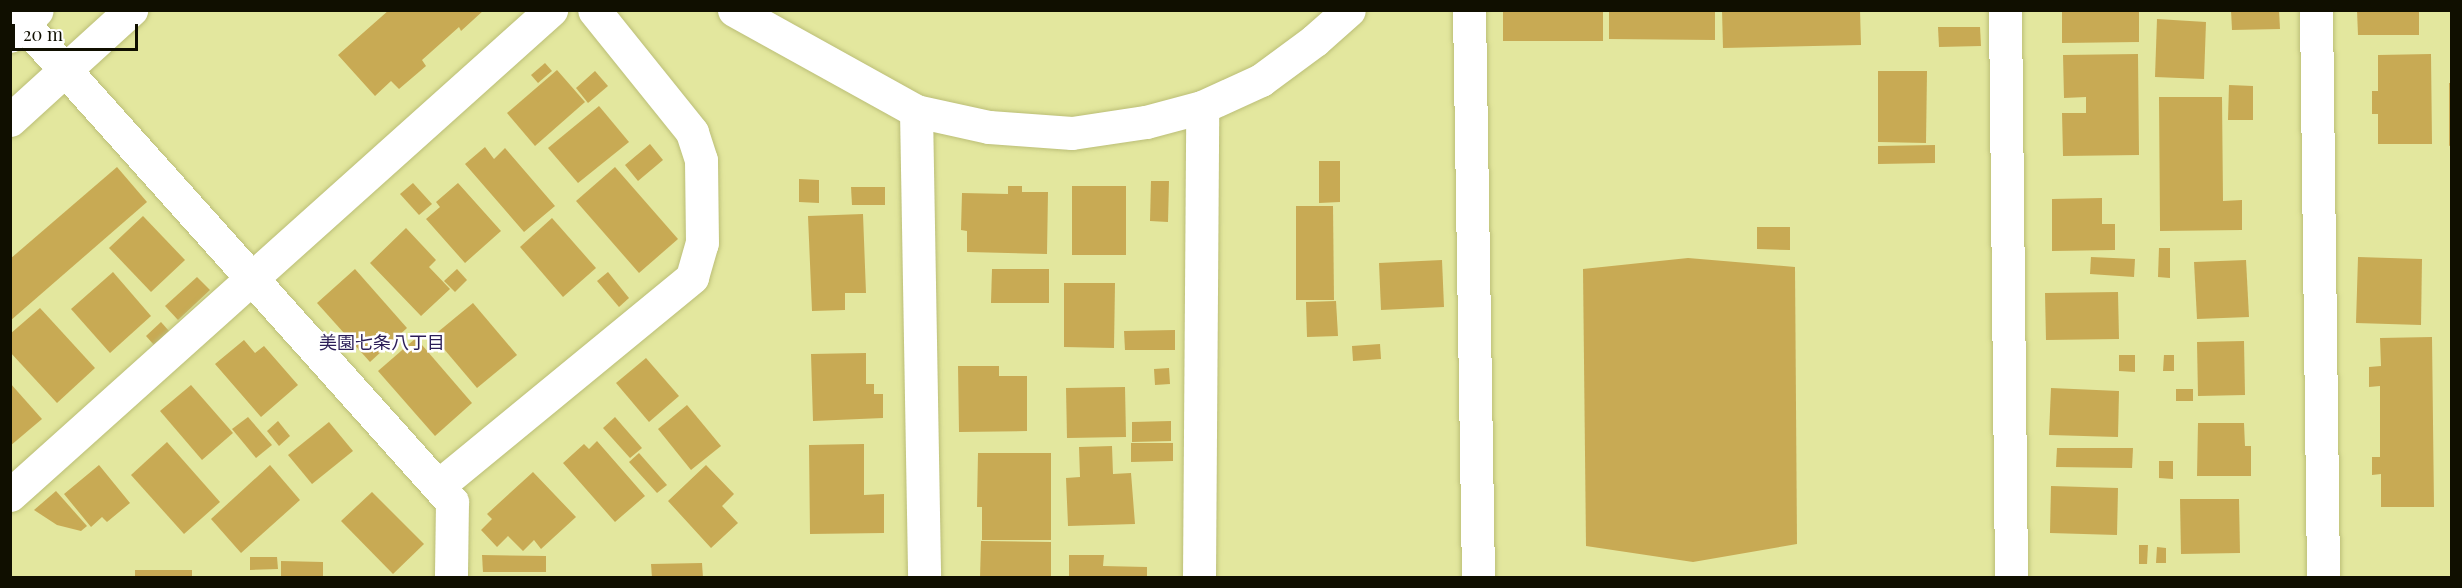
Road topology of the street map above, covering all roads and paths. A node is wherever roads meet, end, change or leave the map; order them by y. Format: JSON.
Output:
{"nodes":[{"id":1,"x":130,"y":10,"type":"edge"},
{"id":2,"x":551,"y":10,"type":"edge"},
{"id":3,"x":594,"y":10,"type":"edge"},
{"id":4,"x":734,"y":10,"type":"edge"},
{"id":5,"x":1349,"y":10,"type":"edge"},
{"id":6,"x":1469,"y":10,"type":"edge"},
{"id":7,"x":2005,"y":10,"type":"edge"},
{"id":8,"x":2316,"y":10,"type":"edge"},
{"id":9,"x":24,"y":23,"type":"edge"},
{"id":10,"x":64,"y":69,"type":"junction"},
{"id":11,"x":1202,"y":107,"type":"junction"},
{"id":12,"x":916,"y":111,"type":"junction"},
{"id":13,"x":10,"y":120,"type":"edge"},
{"id":14,"x":252,"y":278,"type":"junction"},
{"id":15,"x":438,"y":486,"type":"junction"},
{"id":16,"x":10,"y":495,"type":"edge"},
{"id":17,"x":452,"y":578,"type":"edge"},
{"id":18,"x":924,"y":578,"type":"edge"},
{"id":19,"x":1199,"y":578,"type":"edge"},
{"id":20,"x":1478,"y":578,"type":"edge"},
{"id":21,"x":2011,"y":578,"type":"edge"},
{"id":22,"x":2323,"y":578,"type":"edge"}],
"edges":[{"from":1,"to":10,"type":"main road"},
{"from":2,"to":14,"type":"main road"},
{"from":3,"to":15,"type":"main road"},
{"from":4,"to":12,"type":"main road"},
{"from":5,"to":11,"type":"main road"},
{"from":6,"to":20,"type":"main road"},
{"from":7,"to":21,"type":"main road"},
{"from":8,"to":22,"type":"main road"},
{"from":9,"to":10,"type":"main road"},
{"from":10,"to":13,"type":"main road"},
{"from":10,"to":14,"type":"main road"},
{"from":11,"to":12,"type":"main road"},
{"from":11,"to":19,"type":"main road"},
{"from":12,"to":18,"type":"main road"},
{"from":14,"to":15,"type":"main road"},
{"from":14,"to":16,"type":"main road"},
{"from":15,"to":17,"type":"main road"}]}
